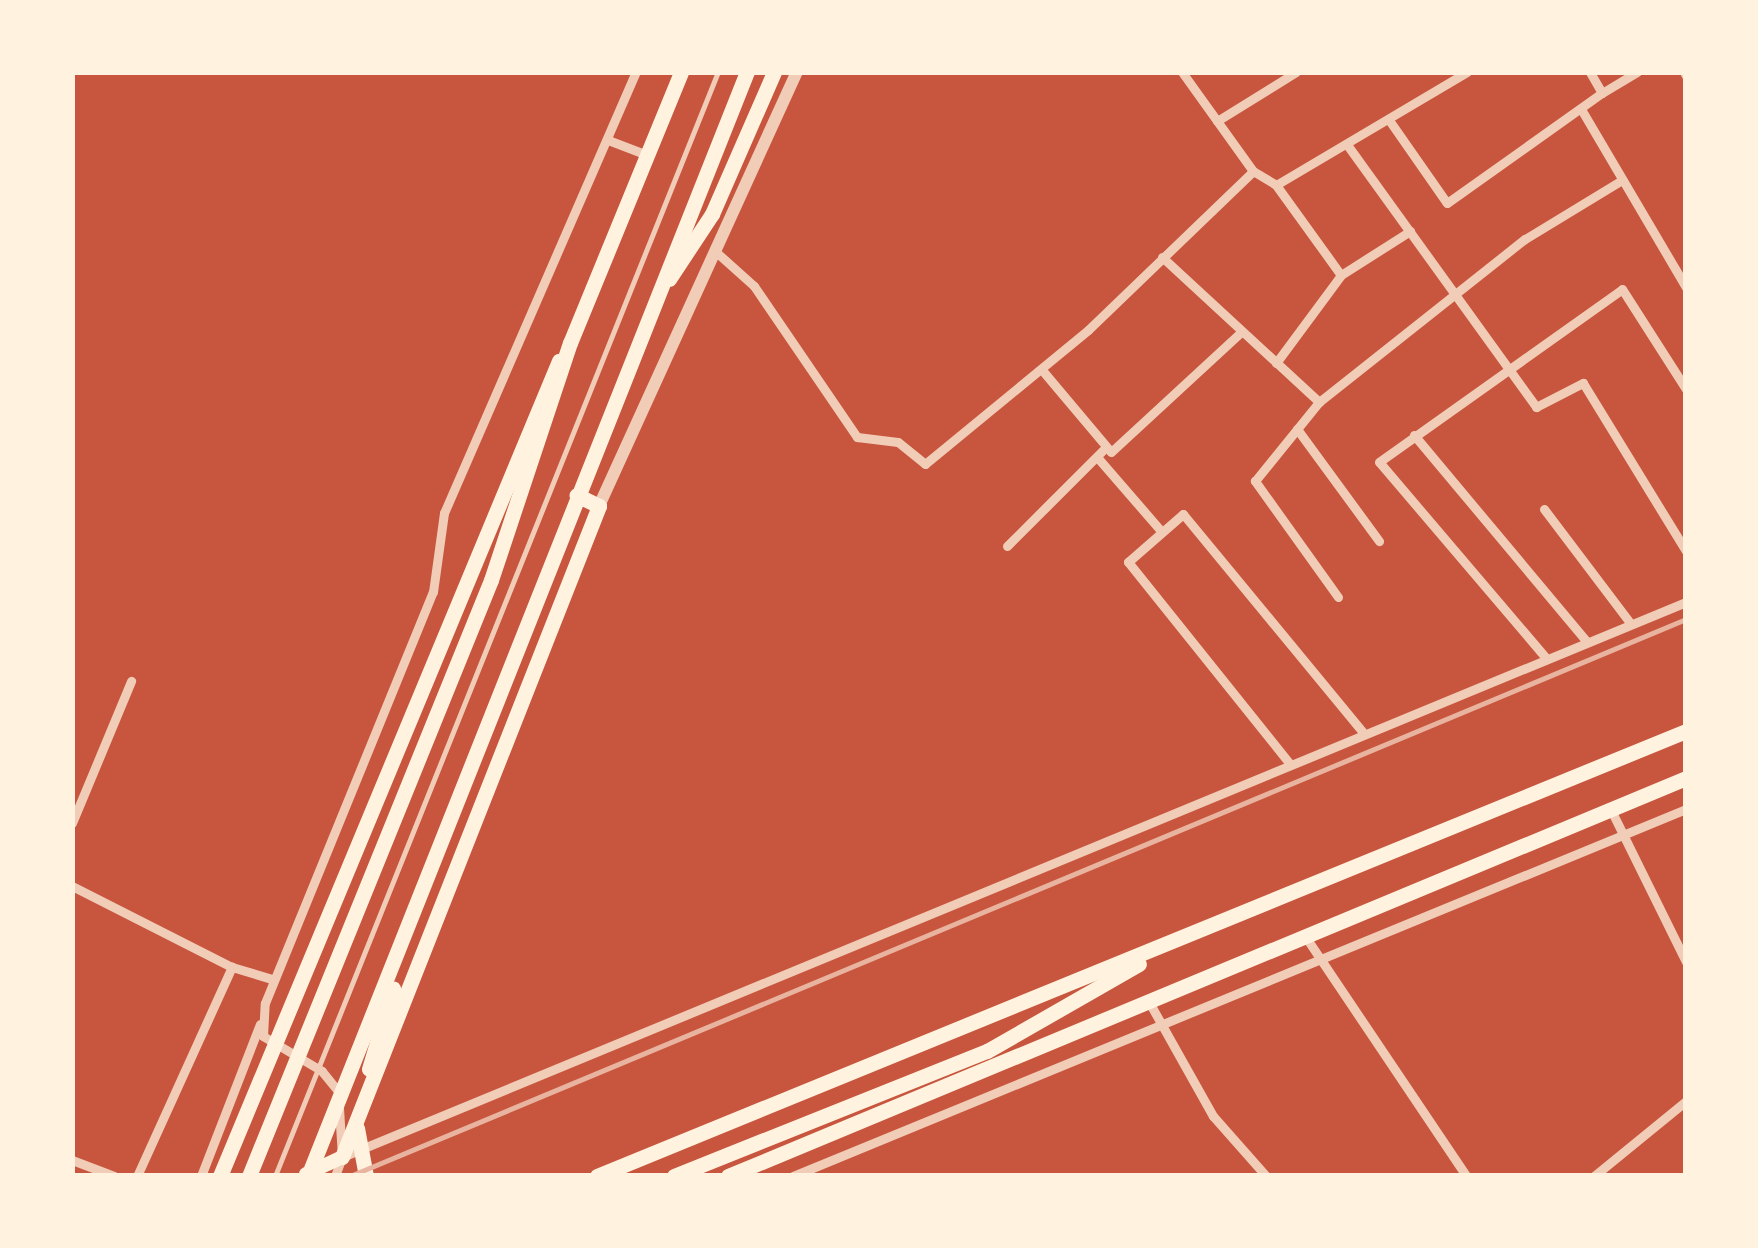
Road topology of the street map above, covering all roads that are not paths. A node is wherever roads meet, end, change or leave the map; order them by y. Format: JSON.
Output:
{"nodes":[{"id":1,"x":636,"y":72,"type":"edge"},
{"id":2,"x":681,"y":72,"type":"edge"},
{"id":3,"x":718,"y":72,"type":"edge"},
{"id":4,"x":747,"y":72,"type":"edge"},
{"id":5,"x":774,"y":72,"type":"edge"},
{"id":6,"x":797,"y":72,"type":"edge"},
{"id":7,"x":1182,"y":72,"type":"edge"},
{"id":8,"x":1296,"y":72,"type":"edge"},
{"id":9,"x":1467,"y":72,"type":"edge"},
{"id":10,"x":1590,"y":72,"type":"edge"},
{"id":11,"x":1637,"y":72,"type":"edge"},
{"id":12,"x":1602,"y":93,"type":"junction"},
{"id":13,"x":1581,"y":109,"type":"junction"},
{"id":14,"x":1389,"y":120,"type":"junction"},
{"id":15,"x":1217,"y":121,"type":"junction"},
{"id":16,"x":608,"y":140,"type":"junction"},
{"id":17,"x":1348,"y":146,"type":"junction"},
{"id":18,"x":646,"y":155,"type":"junction"},
{"id":19,"x":1253,"y":171,"type":"junction"},
{"id":20,"x":1622,"y":180,"type":"junction"},
{"id":21,"x":1276,"y":185,"type":"junction"},
{"id":22,"x":1410,"y":231,"type":"junction"},
{"id":23,"x":716,"y":252,"type":"junction"},
{"id":24,"x":1162,"y":257,"type":"junction"},
{"id":25,"x":1341,"y":275,"type":"junction"},
{"id":26,"x":1686,"y":287,"type":"edge"},
{"id":27,"x":1455,"y":293,"type":"junction"},
{"id":28,"x":648,"y":312,"type":"junction"},
{"id":29,"x":1241,"y":332,"type":"junction"},
{"id":30,"x":570,"y":343,"type":"junction"},
{"id":31,"x":1276,"y":363,"type":"junction"},
{"id":32,"x":1507,"y":368,"type":"junction"},
{"id":33,"x":1042,"y":370,"type":"junction"},
{"id":34,"x":1686,"y":389,"type":"edge"},
{"id":35,"x":1319,"y":402,"type":"junction"},
{"id":36,"x":1297,"y":429,"type":"junction"},
{"id":37,"x":1414,"y":435,"type":"junction"},
{"id":38,"x":1100,"y":453,"type":"junction"},
{"id":39,"x":576,"y":495,"type":"junction"},
{"id":40,"x":599,"y":506,"type":"junction"},
{"id":41,"x":1544,"y":509,"type":"dead end"},
{"id":42,"x":1162,"y":532,"type":"junction"},
{"id":43,"x":1379,"y":541,"type":"dead end"},
{"id":44,"x":1006,"y":546,"type":"dead end"},
{"id":45,"x":1686,"y":551,"type":"edge"},
{"id":46,"x":1338,"y":597,"type":"dead end"},
{"id":47,"x":1686,"y":602,"type":"edge"},
{"id":48,"x":1631,"y":624,"type":"junction"},
{"id":49,"x":1587,"y":642,"type":"junction"},
{"id":50,"x":1546,"y":658,"type":"junction"},
{"id":51,"x":131,"y":681,"type":"dead end"},
{"id":52,"x":1686,"y":730,"type":"edge"},
{"id":53,"x":1363,"y":732,"type":"junction"},
{"id":54,"x":1290,"y":764,"type":"junction"},
{"id":55,"x":1686,"y":778,"type":"edge"},
{"id":56,"x":1610,"y":808,"type":"junction"},
{"id":57,"x":1686,"y":809,"type":"edge"},
{"id":58,"x":72,"y":824,"type":"edge"},
{"id":59,"x":1624,"y":836,"type":"junction"},
{"id":60,"x":72,"y":886,"type":"edge"},
{"id":61,"x":419,"y":899,"type":"junction"},
{"id":62,"x":1305,"y":936,"type":"junction"},
{"id":63,"x":1175,"y":941,"type":"junction"},
{"id":64,"x":1321,"y":960,"type":"junction"},
{"id":65,"x":1686,"y":962,"type":"edge"},
{"id":66,"x":232,"y":968,"type":"junction"},
{"id":67,"x":272,"y":979,"type":"junction"},
{"id":68,"x":1148,"y":1001,"type":"junction"},
{"id":69,"x":1160,"y":1021,"type":"junction"},
{"id":70,"x":260,"y":1024,"type":"junction"},
{"id":71,"x":1686,"y":1101,"type":"edge"},
{"id":72,"x":850,"y":1124,"type":"junction"},
{"id":73,"x":860,"y":1148,"type":"junction"},
{"id":74,"x":342,"y":1157,"type":"junction"},
{"id":75,"x":73,"y":1161,"type":"edge"},
{"id":76,"x":1612,"y":1161,"type":"junction"},
{"id":77,"x":114,"y":1176,"type":"edge"},
{"id":78,"x":137,"y":1176,"type":"edge"},
{"id":79,"x":201,"y":1176,"type":"edge"},
{"id":80,"x":220,"y":1176,"type":"edge"},
{"id":81,"x":249,"y":1176,"type":"edge"},
{"id":82,"x":275,"y":1176,"type":"edge"},
{"id":83,"x":305,"y":1176,"type":"edge"},
{"id":84,"x":335,"y":1176,"type":"edge"},
{"id":85,"x":366,"y":1176,"type":"edge"},
{"id":86,"x":597,"y":1176,"type":"edge"},
{"id":87,"x":674,"y":1176,"type":"edge"},
{"id":88,"x":728,"y":1176,"type":"edge"},
{"id":89,"x":793,"y":1176,"type":"edge"},
{"id":90,"x":1266,"y":1176,"type":"edge"},
{"id":91,"x":1466,"y":1176,"type":"edge"},
{"id":92,"x":1594,"y":1176,"type":"edge"},
{"id":93,"x":1621,"y":1176,"type":"edge"}],
"edges":[{"from":1,"to":16,"type":"street"},
{"from":2,"to":18,"type":"main road"},
{"from":3,"to":82,"type":"lane"},
{"from":4,"to":28,"type":"main road"},
{"from":5,"to":28,"type":"main road"},
{"from":6,"to":23,"type":"street"},
{"from":7,"to":15,"type":"street"},
{"from":8,"to":15,"type":"street"},
{"from":9,"to":14,"type":"street"},
{"from":10,"to":12,"type":"street"},
{"from":11,"to":12,"type":"street"},
{"from":12,"to":13,"type":"street"},
{"from":13,"to":14,"type":"street"},
{"from":13,"to":20,"type":"street"},
{"from":14,"to":17,"type":"street"},
{"from":15,"to":19,"type":"street"},
{"from":16,"to":18,"type":"street"},
{"from":16,"to":67,"type":"street"},
{"from":17,"to":21,"type":"street"},
{"from":17,"to":22,"type":"street"},
{"from":18,"to":30,"type":"main road"},
{"from":19,"to":21,"type":"street"},
{"from":19,"to":24,"type":"street"},
{"from":20,"to":26,"type":"street"},
{"from":20,"to":27,"type":"street"},
{"from":21,"to":25,"type":"street"},
{"from":22,"to":25,"type":"street"},
{"from":22,"to":27,"type":"street"},
{"from":23,"to":33,"type":"street"},
{"from":23,"to":40,"type":"street"},
{"from":24,"to":29,"type":"street"},
{"from":24,"to":33,"type":"street"},
{"from":25,"to":31,"type":"street"},
{"from":27,"to":32,"type":"street"},
{"from":27,"to":35,"type":"street"},
{"from":28,"to":39,"type":"main road"},
{"from":29,"to":31,"type":"street"},
{"from":29,"to":38,"type":"street"},
{"from":30,"to":80,"type":"main road"},
{"from":30,"to":81,"type":"main road"},
{"from":31,"to":35,"type":"street"},
{"from":32,"to":34,"type":"street"},
{"from":32,"to":37,"type":"street"},
{"from":32,"to":45,"type":"street"},
{"from":33,"to":38,"type":"street"},
{"from":35,"to":36,"type":"street"},
{"from":36,"to":43,"type":"street"},
{"from":36,"to":46,"type":"street"},
{"from":37,"to":49,"type":"street"},
{"from":37,"to":50,"type":"street"},
{"from":38,"to":42,"type":"street"},
{"from":38,"to":44,"type":"street"},
{"from":39,"to":40,"type":"main road"},
{"from":39,"to":61,"type":"main road"},
{"from":40,"to":74,"type":"main road"},
{"from":41,"to":48,"type":"street"},
{"from":42,"to":53,"type":"street"},
{"from":42,"to":54,"type":"street"},
{"from":47,"to":48,"type":"street"},
{"from":48,"to":49,"type":"street"},
{"from":49,"to":50,"type":"street"},
{"from":50,"to":53,"type":"street"},
{"from":51,"to":58,"type":"street"},
{"from":52,"to":63,"type":"main road"},
{"from":53,"to":54,"type":"street"},
{"from":54,"to":74,"type":"street"},
{"from":55,"to":56,"type":"main road"},
{"from":56,"to":59,"type":"street"},
{"from":56,"to":62,"type":"main road"},
{"from":57,"to":59,"type":"street"},
{"from":59,"to":64,"type":"street"},
{"from":59,"to":65,"type":"street"},
{"from":60,"to":66,"type":"street"},
{"from":61,"to":83,"type":"main road"},
{"from":61,"to":85,"type":"main road"},
{"from":62,"to":64,"type":"street"},
{"from":62,"to":68,"type":"main road"},
{"from":63,"to":86,"type":"main road"},
{"from":63,"to":87,"type":"main road"},
{"from":64,"to":69,"type":"street"},
{"from":64,"to":91,"type":"street"},
{"from":66,"to":67,"type":"street"},
{"from":66,"to":78,"type":"street"},
{"from":67,"to":70,"type":"street"},
{"from":68,"to":69,"type":"street"},
{"from":68,"to":72,"type":"main road"},
{"from":69,"to":73,"type":"street"},
{"from":69,"to":90,"type":"street"},
{"from":70,"to":74,"type":"street"},
{"from":70,"to":79,"type":"street"},
{"from":71,"to":76,"type":"street"},
{"from":72,"to":73,"type":"street"},
{"from":72,"to":88,"type":"main road"},
{"from":73,"to":89,"type":"street"},
{"from":74,"to":83,"type":"main road"},
{"from":74,"to":84,"type":"street"},
{"from":75,"to":77,"type":"street"},
{"from":76,"to":92,"type":"street"},
{"from":76,"to":93,"type":"street"}]}
